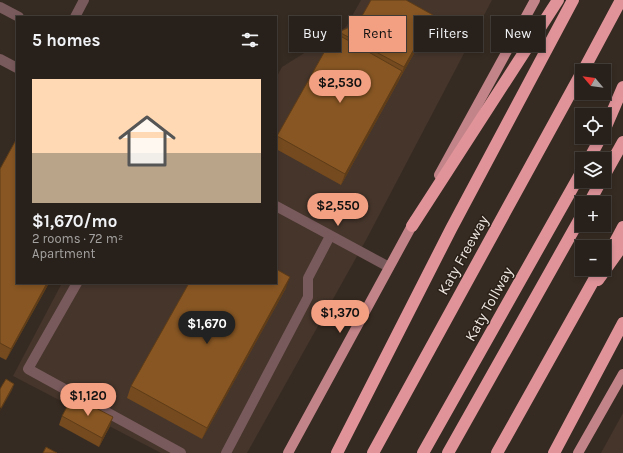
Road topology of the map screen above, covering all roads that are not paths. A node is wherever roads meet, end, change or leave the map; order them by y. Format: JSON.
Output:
{"nodes":[{"id":1,"x":84,"y":0,"type":"edge"},
{"id":2,"x":535,"y":0,"type":"edge"},
{"id":3,"x":558,"y":0,"type":"edge"},
{"id":4,"x":573,"y":0,"type":"edge"},
{"id":5,"x":622,"y":0,"type":"edge"},
{"id":6,"x":0,"y":7,"type":"edge"},
{"id":7,"x":17,"y":16,"type":"edge"},
{"id":8,"x":76,"y":16,"type":"edge"},
{"id":9,"x":0,"y":59,"type":"edge"},
{"id":10,"x":586,"y":64,"type":"edge"},
{"id":11,"x":16,"y":67,"type":"edge"},
{"id":12,"x":575,"y":85,"type":"edge"},
{"id":13,"x":623,"y":87,"type":"edge"},
{"id":14,"x":623,"y":98,"type":"edge"},
{"id":15,"x":611,"y":115,"type":"edge"},
{"id":16,"x":611,"y":119,"type":"edge"},
{"id":17,"x":623,"y":142,"type":"edge"},
{"id":18,"x":611,"y":163,"type":"edge"},
{"id":19,"x":575,"y":183,"type":"edge"},
{"id":20,"x":277,"y":207,"type":"edge"},
{"id":21,"x":412,"y":226,"type":"junction"},
{"id":22,"x":575,"y":227,"type":"edge"},
{"id":23,"x":623,"y":227,"type":"edge"},
{"id":24,"x":330,"y":236,"type":"junction"},
{"id":25,"x":623,"y":245,"type":"edge"},
{"id":26,"x":611,"y":248,"type":"edge"},
{"id":27,"x":389,"y":267,"type":"junction"},
{"id":28,"x":596,"y":276,"type":"edge"},
{"id":29,"x":76,"y":284,"type":"edge"},
{"id":30,"x":576,"y":312,"type":"junction"},
{"id":31,"x":623,"y":323,"type":"edge"},
{"id":32,"x":623,"y":374,"type":"edge"},
{"id":33,"x":181,"y":453,"type":"edge"},
{"id":34,"x":226,"y":453,"type":"edge"},
{"id":35,"x":288,"y":453,"type":"edge"},
{"id":36,"x":337,"y":453,"type":"edge"},
{"id":37,"x":373,"y":453,"type":"edge"},
{"id":38,"x":423,"y":453,"type":"edge"},
{"id":39,"x":448,"y":453,"type":"edge"},
{"id":40,"x":496,"y":453,"type":"edge"},
{"id":41,"x":554,"y":453,"type":"edge"},
{"id":42,"x":578,"y":453,"type":"edge"}],
"edges":[{"from":1,"to":8,"type":"street"},
{"from":2,"to":21,"type":"main road"},
{"from":3,"to":21,"type":"highway"},
{"from":4,"to":36,"type":"highway"},
{"from":5,"to":10,"type":"highway","name":"Katy Freeway"},
{"from":6,"to":7,"type":"street"},
{"from":9,"to":11,"type":"street"},
{"from":12,"to":37,"type":"highway","name":"Katy Freeway"},
{"from":13,"to":15,"type":"highway"},
{"from":14,"to":16,"type":"highway"},
{"from":17,"to":18,"type":"highway"},
{"from":19,"to":38,"type":"highway","name":"Katy Tollway"},
{"from":20,"to":24,"type":"street"},
{"from":21,"to":27,"type":"main road"},
{"from":22,"to":39,"type":"highway"},
{"from":23,"to":26,"type":"highway"},
{"from":24,"to":27,"type":"street"},
{"from":24,"to":34,"type":"street"},
{"from":25,"to":30,"type":"highway"},
{"from":27,"to":35,"type":"main road"},
{"from":28,"to":30,"type":"highway"},
{"from":29,"to":33,"type":"street"},
{"from":30,"to":40,"type":"highway"},
{"from":31,"to":41,"type":"highway"},
{"from":32,"to":42,"type":"main road"}]}
